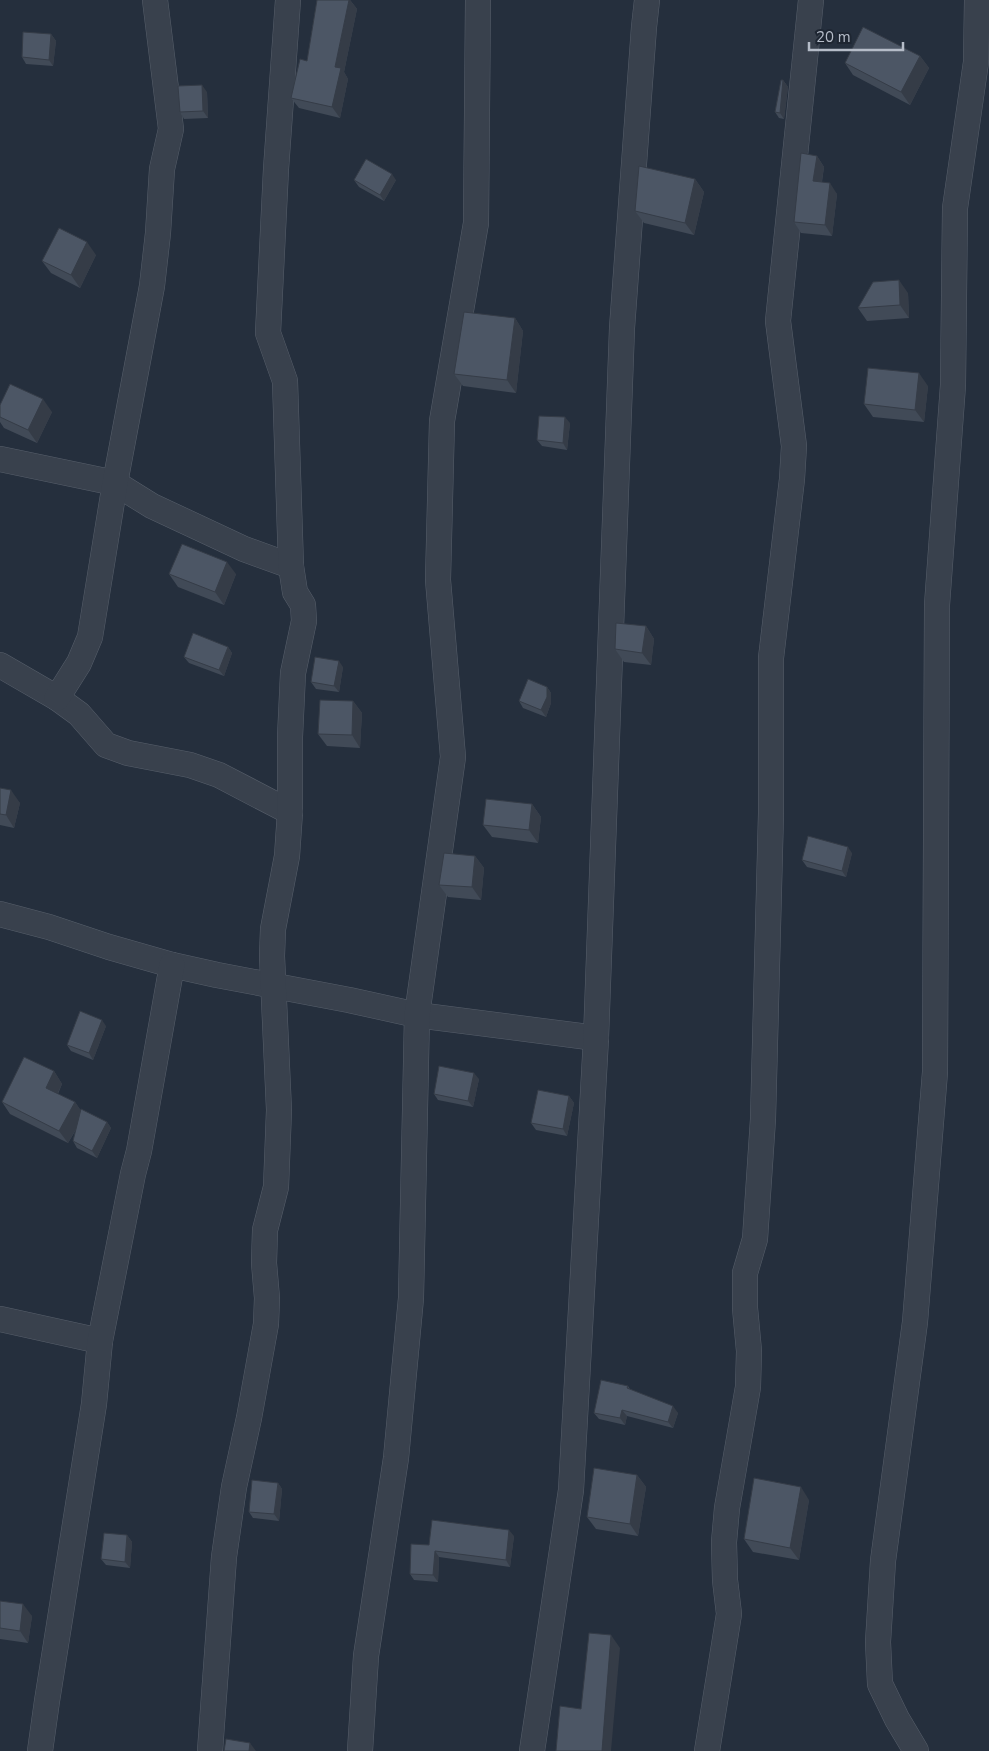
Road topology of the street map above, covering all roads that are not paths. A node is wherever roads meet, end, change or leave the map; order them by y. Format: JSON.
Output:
{"nodes":[{"id":1,"x":155,"y":0,"type":"edge"},
{"id":2,"x":288,"y":0,"type":"edge"},
{"id":3,"x":478,"y":0,"type":"edge"},
{"id":4,"x":648,"y":0,"type":"edge"},
{"id":5,"x":811,"y":0,"type":"edge"},
{"id":6,"x":977,"y":0,"type":"edge"},
{"id":7,"x":0,"y":459,"type":"edge"},
{"id":8,"x":115,"y":483,"type":"junction"},
{"id":9,"x":291,"y":566,"type":"junction"},
{"id":10,"x":0,"y":664,"type":"edge"},
{"id":11,"x":57,"y":698,"type":"junction"},
{"id":12,"x":290,"y":812,"type":"junction"},
{"id":13,"x":0,"y":914,"type":"edge"},
{"id":14,"x":172,"y":965,"type":"junction"},
{"id":15,"x":273,"y":986,"type":"junction"},
{"id":16,"x":417,"y":1015,"type":"junction"},
{"id":17,"x":596,"y":1038,"type":"junction"},
{"id":18,"x":0,"y":1319,"type":"edge"},
{"id":19,"x":100,"y":1341,"type":"junction"},
{"id":20,"x":40,"y":1751,"type":"edge"},
{"id":21,"x":210,"y":1751,"type":"edge"},
{"id":22,"x":360,"y":1751,"type":"edge"},
{"id":23,"x":532,"y":1751,"type":"edge"},
{"id":24,"x":707,"y":1751,"type":"edge"},
{"id":25,"x":916,"y":1751,"type":"edge"}],
"edges":[{"from":1,"to":8,"type":"street"},
{"from":2,"to":9,"type":"street"},
{"from":3,"to":16,"type":"street"},
{"from":4,"to":17,"type":"street"},
{"from":5,"to":24,"type":"street"},
{"from":6,"to":25,"type":"street"},
{"from":7,"to":8,"type":"street"},
{"from":8,"to":9,"type":"street"},
{"from":8,"to":11,"type":"street"},
{"from":9,"to":12,"type":"street"},
{"from":10,"to":11,"type":"street"},
{"from":11,"to":12,"type":"street"},
{"from":12,"to":15,"type":"street"},
{"from":13,"to":14,"type":"street"},
{"from":14,"to":15,"type":"street"},
{"from":14,"to":19,"type":"street"},
{"from":15,"to":16,"type":"street"},
{"from":15,"to":21,"type":"street"},
{"from":16,"to":17,"type":"street"},
{"from":16,"to":22,"type":"street"},
{"from":17,"to":23,"type":"street"},
{"from":18,"to":19,"type":"street"},
{"from":19,"to":20,"type":"street"}]}
